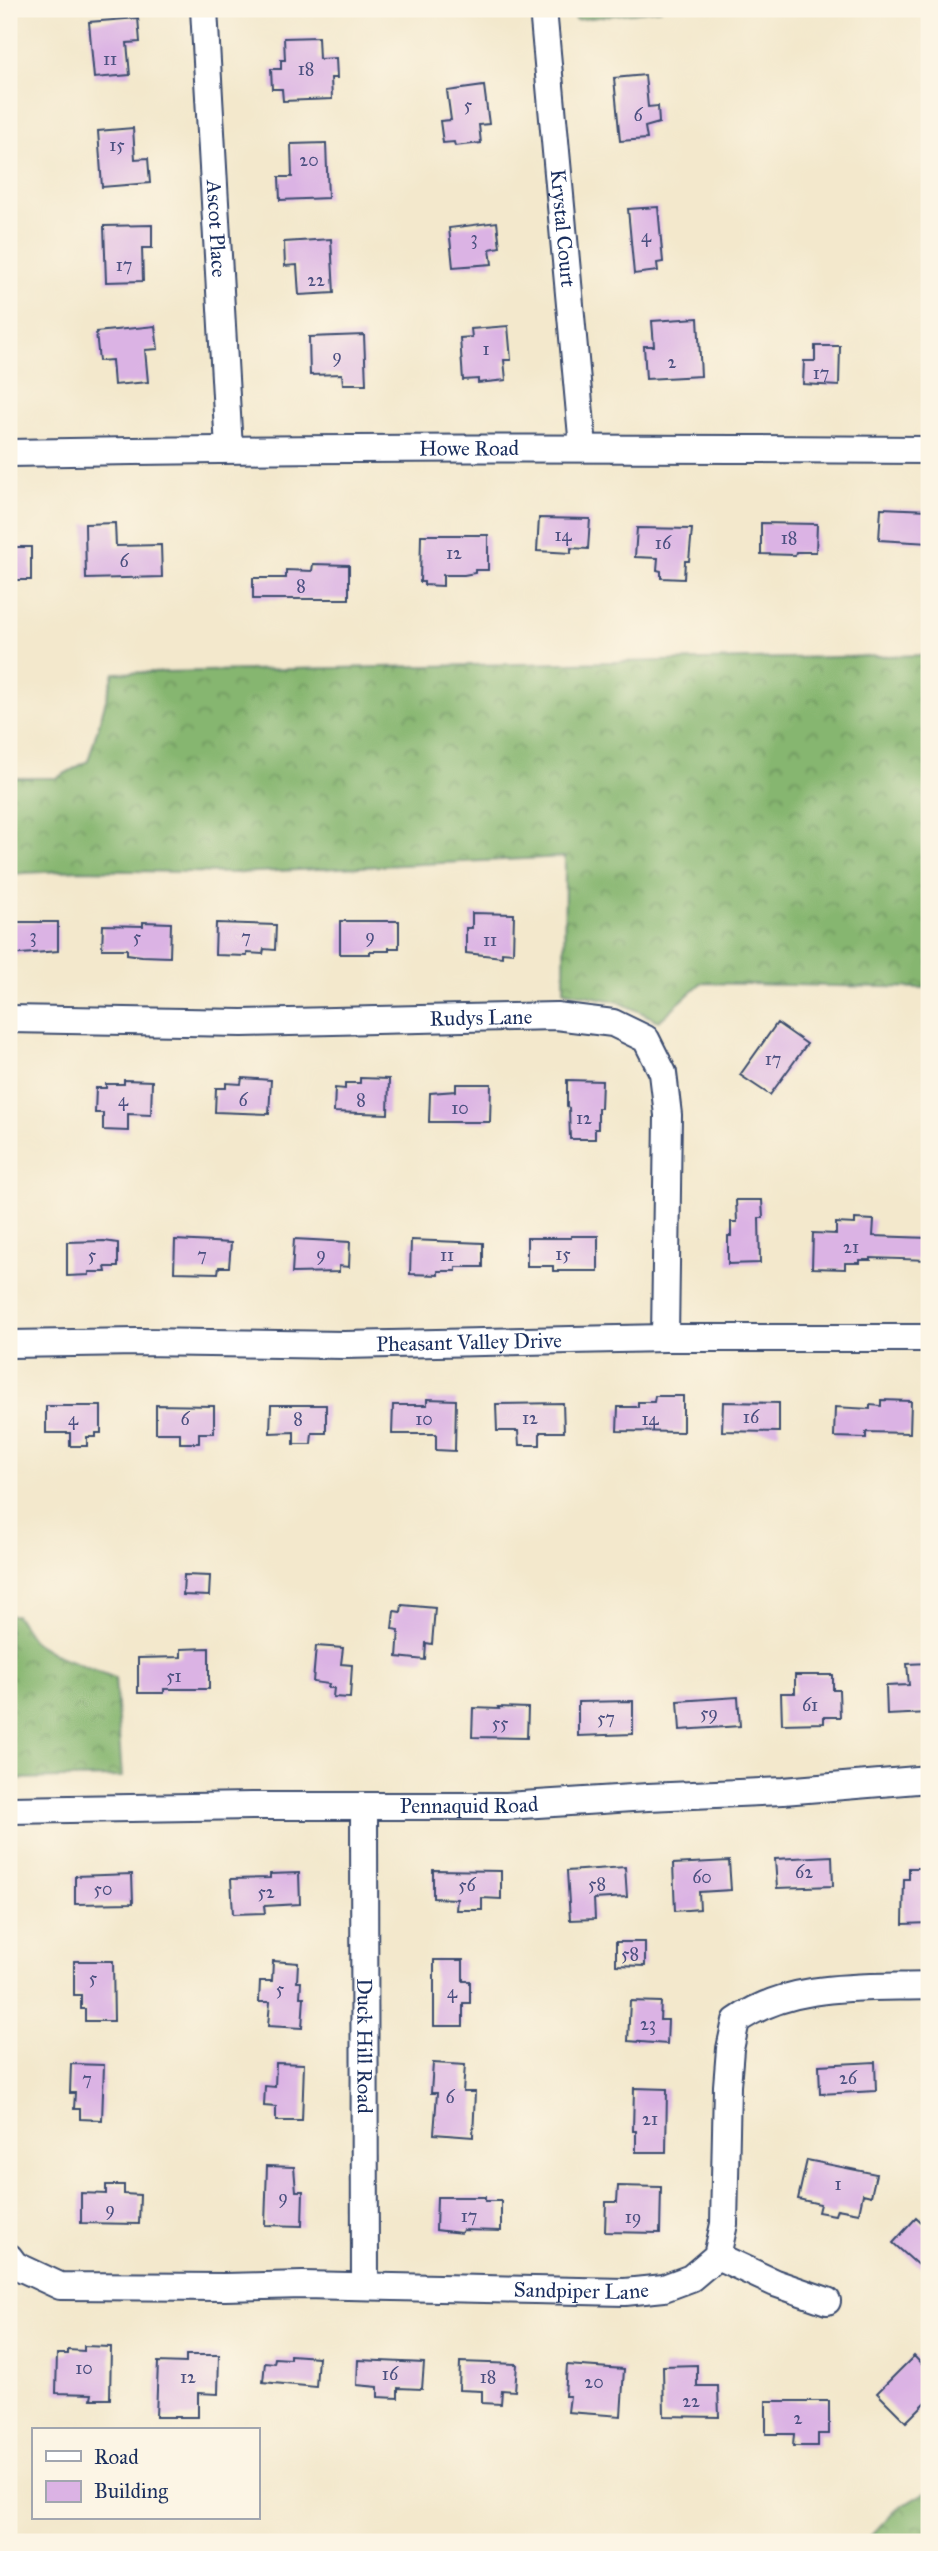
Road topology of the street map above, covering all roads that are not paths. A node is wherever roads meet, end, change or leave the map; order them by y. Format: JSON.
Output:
{"nodes":[{"id":1,"x":204,"y":9,"type":"edge"},
{"id":2,"x":543,"y":9,"type":"edge"},
{"id":3,"x":583,"y":447,"type":"junction"},
{"id":4,"x":229,"y":449,"type":"junction"},
{"id":5,"x":929,"y":450,"type":"edge"},
{"id":6,"x":9,"y":453,"type":"edge"},
{"id":7,"x":9,"y":1019,"type":"edge"},
{"id":8,"x":665,"y":1338,"type":"junction"},
{"id":9,"x":929,"y":1338,"type":"edge"},
{"id":10,"x":9,"y":1344,"type":"edge"},
{"id":11,"x":929,"y":1779,"type":"edge"},
{"id":12,"x":364,"y":1807,"type":"junction"},
{"id":13,"x":9,"y":1810,"type":"edge"},
{"id":14,"x":929,"y":1986,"type":"edge"},
{"id":15,"x":717,"y":2256,"type":"junction"},
{"id":16,"x":9,"y":2257,"type":"edge"},
{"id":17,"x":365,"y":2286,"type":"junction"},
{"id":18,"x":827,"y":2301,"type":"dead end"}],
"edges":[{"from":1,"to":4,"type":"street","name":"Ascot Place"},
{"from":2,"to":3,"type":"street","name":"Krystal Court"},
{"from":3,"to":4,"type":"street","name":"Howe Road"},
{"from":3,"to":5,"type":"street","name":"Howe Road"},
{"from":4,"to":6,"type":"street","name":"Howe Road"},
{"from":7,"to":8,"type":"street","name":"Rudys Lane"},
{"from":8,"to":9,"type":"street","name":"Pheasant Valley Drive"},
{"from":8,"to":10,"type":"street","name":"Pheasant Valley Drive"},
{"from":11,"to":12,"type":"street","name":"Pennaquid Road"},
{"from":12,"to":13,"type":"street","name":"Pennaquid Road"},
{"from":12,"to":17,"type":"street","name":"Duck Hill Road"},
{"from":14,"to":15,"type":"street"},
{"from":15,"to":17,"type":"street","name":"Sandpiper Lane"},
{"from":15,"to":18,"type":"street"},
{"from":16,"to":17,"type":"street","name":"Sandpiper Lane"}]}
